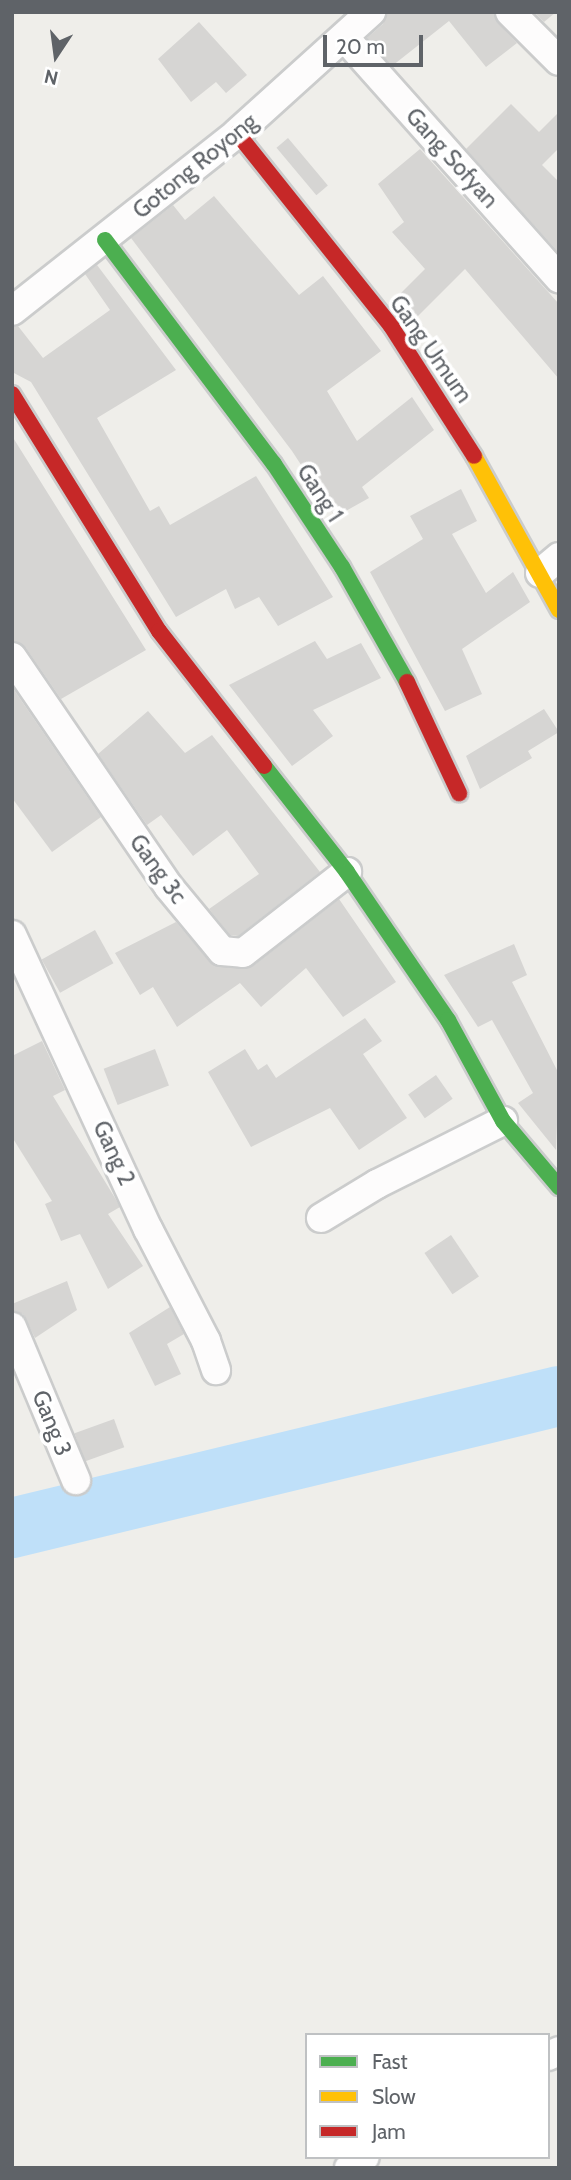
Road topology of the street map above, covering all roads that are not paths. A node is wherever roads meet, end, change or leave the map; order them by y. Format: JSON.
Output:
{"nodes":[{"id":1,"x":371,"y":12,"type":"edge"},
{"id":2,"x":510,"y":12,"type":"edge"},
{"id":3,"x":345,"y":38,"type":"junction"},
{"id":4,"x":559,"y":61,"type":"edge"},
{"id":5,"x":237,"y":133,"type":"junction"},
{"id":6,"x":105,"y":240,"type":"junction"},
{"id":7,"x":559,"y":278,"type":"edge"},
{"id":8,"x":12,"y":311,"type":"edge"},
{"id":9,"x":12,"y":394,"type":"edge"},
{"id":10,"x":549,"y":565,"type":"edge"},
{"id":11,"x":559,"y":610,"type":"edge"},
{"id":12,"x":12,"y":657,"type":"edge"},
{"id":13,"x":460,"y":793,"type":"dead end"},
{"id":14,"x":347,"y":872,"type":"junction"},
{"id":15,"x":12,"y":935,"type":"edge"},
{"id":16,"x":503,"y":1121,"type":"junction"},
{"id":17,"x":559,"y":1187,"type":"edge"},
{"id":18,"x":321,"y":1218,"type":"dead end"},
{"id":19,"x":12,"y":1326,"type":"edge"},
{"id":20,"x":216,"y":1370,"type":"dead end"},
{"id":21,"x":76,"y":1480,"type":"dead end"}],
"edges":[{"from":1,"to":3,"type":"street","name":"Gotong Royong"},
{"from":2,"to":4,"type":"street"},
{"from":3,"to":5,"type":"street","name":"Gotong Royong"},
{"from":3,"to":7,"type":"street","name":"Gang Sofyan"},
{"from":5,"to":6,"type":"street","name":"Gotong Royong"},
{"from":5,"to":10,"type":"street","name":"Gang Umum"},
{"from":6,"to":8,"type":"street","name":"Gotong Royong"},
{"from":6,"to":13,"type":"street","name":"Gang 1"},
{"from":9,"to":14,"type":"street"},
{"from":10,"to":11,"type":"street","name":"Gang Umum"},
{"from":12,"to":14,"type":"street","name":"Gang 3c"},
{"from":14,"to":16,"type":"street"},
{"from":15,"to":20,"type":"street","name":"Gang 2"},
{"from":16,"to":17,"type":"street"},
{"from":16,"to":18,"type":"street"},
{"from":19,"to":21,"type":"street","name":"Gang 3"}]}
